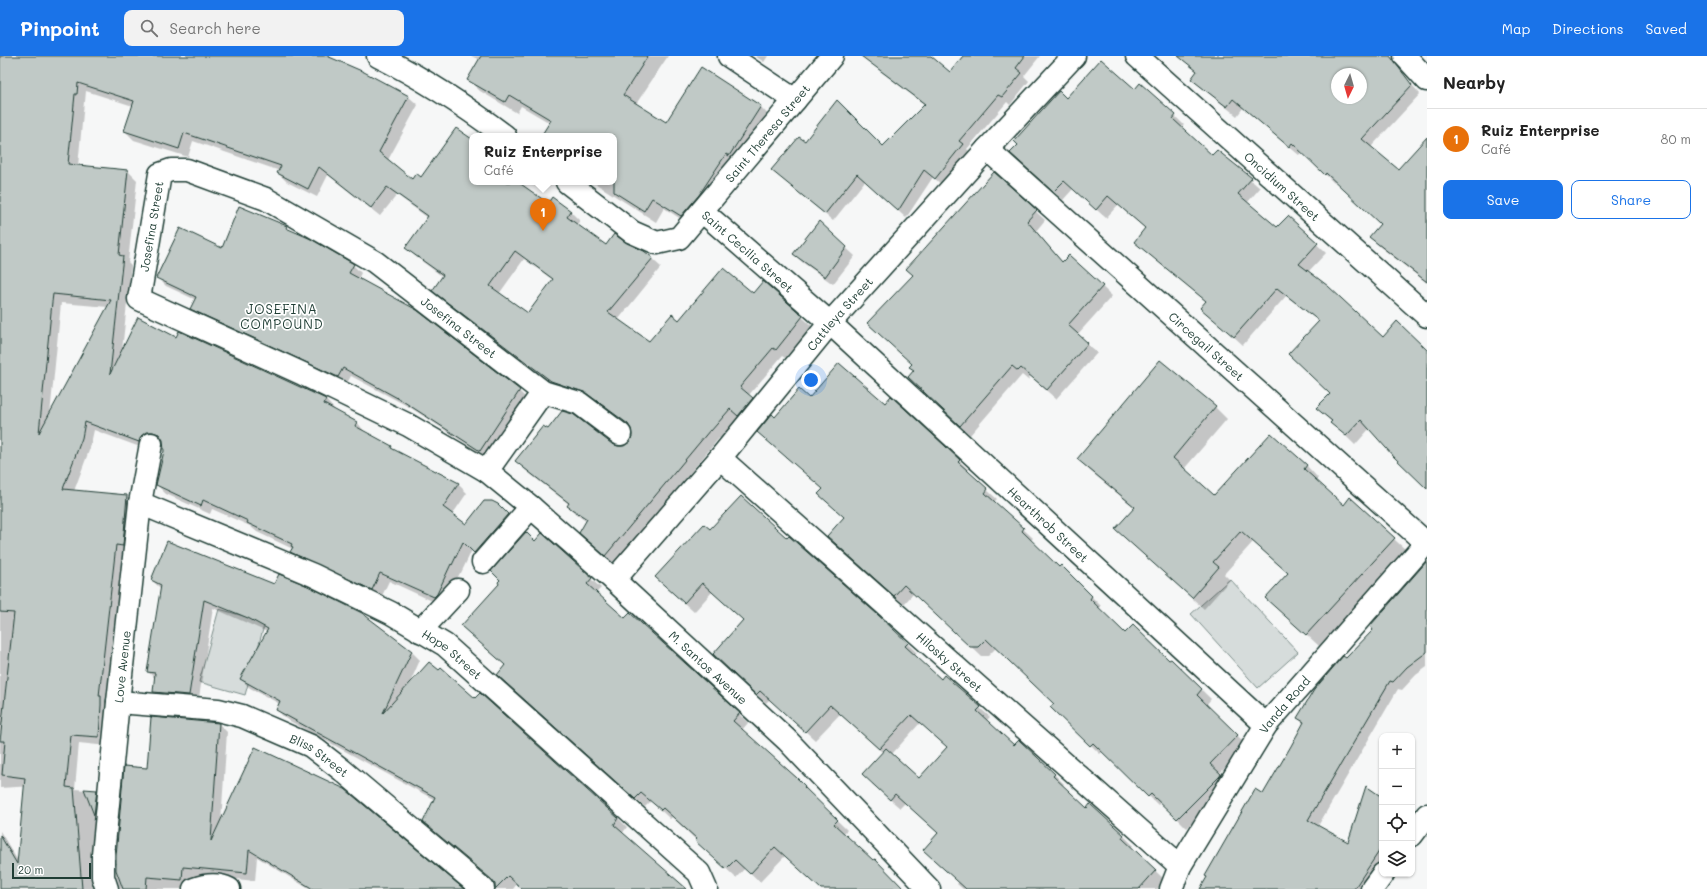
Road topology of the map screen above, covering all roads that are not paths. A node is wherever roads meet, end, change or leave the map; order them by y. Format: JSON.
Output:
{"nodes":[{"id":1,"x":378,"y":56,"type":"edge"},
{"id":2,"x":729,"y":56,"type":"edge"},
{"id":3,"x":832,"y":56,"type":"edge"},
{"id":4,"x":1074,"y":56,"type":"edge"},
{"id":5,"x":1136,"y":56,"type":"edge"},
{"id":6,"x":1405,"y":56,"type":"edge"},
{"id":7,"x":1427,"y":80,"type":"edge"},
{"id":8,"x":795,"y":100,"type":"junction"},
{"id":9,"x":501,"y":133,"type":"edge"},
{"id":10,"x":987,"y":149,"type":"junction"},
{"id":11,"x":571,"y":185,"type":"edge"},
{"id":12,"x":702,"y":211,"type":"junction"},
{"id":13,"x":1427,"y":316,"type":"edge"},
{"id":14,"x":830,"y":323,"type":"junction"},
{"id":15,"x":543,"y":392,"type":"junction"},
{"id":16,"x":620,"y":434,"type":"dead end"},
{"id":17,"x":151,"y":444,"type":"dead end"},
{"id":18,"x":720,"y":458,"type":"junction"},
{"id":19,"x":487,"y":471,"type":"junction"},
{"id":20,"x":140,"y":504,"type":"junction"},
{"id":21,"x":531,"y":507,"type":"junction"},
{"id":22,"x":1426,"y":543,"type":"edge"},
{"id":23,"x":483,"y":562,"type":"dead end"},
{"id":24,"x":614,"y":580,"type":"junction"},
{"id":25,"x":458,"y":590,"type":"dead end"},
{"id":26,"x":420,"y":631,"type":"junction"},
{"id":27,"x":118,"y":702,"type":"junction"},
{"id":28,"x":1266,"y":724,"type":"junction"},
{"id":29,"x":1427,"y":815,"type":"edge"},
{"id":30,"x":1415,"y":831,"type":"edge"},
{"id":31,"x":1180,"y":866,"type":"junction"},
{"id":32,"x":1381,"y":877,"type":"edge"},
{"id":33,"x":107,"y":889,"type":"edge"},
{"id":34,"x":194,"y":889,"type":"edge"},
{"id":35,"x":229,"y":889,"type":"edge"},
{"id":36,"x":483,"y":889,"type":"edge"},
{"id":37,"x":706,"y":889,"type":"edge"},
{"id":38,"x":929,"y":889,"type":"edge"},
{"id":39,"x":1171,"y":889,"type":"edge"},
{"id":40,"x":1372,"y":889,"type":"edge"}],
"edges":[{"from":1,"to":9,"type":"street"},
{"from":2,"to":8,"type":"street"},
{"from":3,"to":8,"type":"street","name":"Saint Theresa Street"},
{"from":4,"to":10,"type":"street","name":"Cattleya Street"},
{"from":5,"to":13,"type":"street","name":"Oncidium Street"},
{"from":6,"to":7,"type":"street"},
{"from":8,"to":12,"type":"street","name":"Saint Theresa Street"},
{"from":10,"to":14,"type":"street","name":"Cattleya Street"},
{"from":10,"to":22,"type":"street","name":"Circegail Street"},
{"from":11,"to":12,"type":"street","name":"Saint Cecilia Street"},
{"from":12,"to":14,"type":"street","name":"Saint Cecilia Street"},
{"from":14,"to":18,"type":"street","name":"Cattleya Street"},
{"from":14,"to":28,"type":"street","name":"Hearthrob Street"},
{"from":15,"to":16,"type":"street","name":"Josefina Street"},
{"from":15,"to":19,"type":"street"},
{"from":15,"to":19,"type":"street","name":"Josefina Street"},
{"from":17,"to":20,"type":"street","name":"Love Avenue"},
{"from":18,"to":24,"type":"street","name":"Cattleya Street"},
{"from":18,"to":31,"type":"street","name":"Hilosky Street"},
{"from":19,"to":21,"type":"street","name":"Josefina Street"},
{"from":20,"to":26,"type":"street","name":"Hope Street"},
{"from":20,"to":27,"type":"street","name":"Love Avenue"},
{"from":21,"to":23,"type":"street"},
{"from":21,"to":24,"type":"street","name":"M. Santos Avenue"},
{"from":22,"to":28,"type":"street","name":"Vanda Road"},
{"from":24,"to":38,"type":"street","name":"M. Santos Avenue"},
{"from":25,"to":26,"type":"street"},
{"from":26,"to":37,"type":"street","name":"Hope Street"},
{"from":27,"to":33,"type":"street","name":"Love Avenue"},
{"from":27,"to":36,"type":"street","name":"Bliss Street"},
{"from":28,"to":31,"type":"street","name":"Vanda Road"},
{"from":29,"to":30,"type":"street"},
{"from":31,"to":39,"type":"street","name":"Vanda Road"},
{"from":32,"to":40,"type":"street"},
{"from":34,"to":35,"type":"street"}]}
